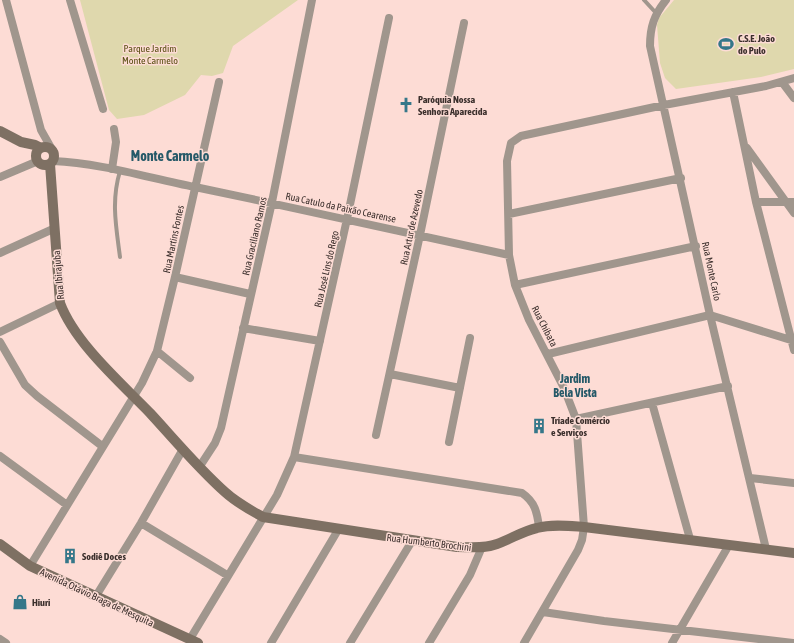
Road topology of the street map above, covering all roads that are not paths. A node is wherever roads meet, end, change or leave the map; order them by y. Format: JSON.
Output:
{"nodes":[{"id":1,"x":6,"y":0,"type":"edge"},
{"id":2,"x":70,"y":0,"type":"edge"},
{"id":3,"x":644,"y":0,"type":"edge"},
{"id":4,"x":666,"y":0,"type":"edge"},
{"id":5,"x":312,"y":2,"type":"edge"},
{"id":6,"x":656,"y":13,"type":"junction"},
{"id":7,"x":389,"y":18,"type":"dead end"},
{"id":8,"x":464,"y":23,"type":"dead end"},
{"id":9,"x":794,"y":78,"type":"edge"},
{"id":10,"x":219,"y":82,"type":"dead end"},
{"id":11,"x":782,"y":82,"type":"junction"},
{"id":12,"x":733,"y":92,"type":"junction"},
{"id":13,"x":794,"y":98,"type":"edge"},
{"id":14,"x":664,"y":104,"type":"junction"},
{"id":15,"x":104,"y":109,"type":"dead end"},
{"id":16,"x":114,"y":129,"type":"dead end"},
{"id":17,"x":41,"y":130,"type":"junction"},
{"id":18,"x":0,"y":131,"type":"edge"},
{"id":19,"x":745,"y":146,"type":"junction"},
{"id":20,"x":44,"y":158,"type":"junction"},
{"id":21,"x":116,"y":170,"type":"junction"},
{"id":22,"x":0,"y":177,"type":"edge"},
{"id":23,"x":681,"y":178,"type":"junction"},
{"id":24,"x":194,"y":187,"type":"junction"},
{"id":25,"x":790,"y":201,"type":"edge"},
{"id":26,"x":272,"y":202,"type":"junction"},
{"id":27,"x":756,"y":202,"type":"junction"},
{"id":28,"x":794,"y":213,"type":"edge"},
{"id":29,"x":509,"y":214,"type":"junction"},
{"id":30,"x":347,"y":219,"type":"junction"},
{"id":31,"x":53,"y":229,"type":"junction"},
{"id":32,"x":420,"y":235,"type":"junction"},
{"id":33,"x":696,"y":246,"type":"junction"},
{"id":34,"x":0,"y":253,"type":"edge"},
{"id":35,"x":509,"y":255,"type":"junction"},
{"id":36,"x":120,"y":257,"type":"dead end"},
{"id":37,"x":175,"y":277,"type":"junction"},
{"id":38,"x":515,"y":285,"type":"junction"},
{"id":39,"x":250,"y":294,"type":"junction"},
{"id":40,"x":60,"y":303,"type":"junction"},
{"id":41,"x":710,"y":315,"type":"junction"},
{"id":42,"x":244,"y":328,"type":"junction"},
{"id":43,"x":0,"y":332,"type":"edge"},
{"id":44,"x":470,"y":338,"type":"dead end"},
{"id":45,"x":320,"y":341,"type":"junction"},
{"id":46,"x":793,"y":341,"type":"edge"},
{"id":47,"x":0,"y":342,"type":"edge"},
{"id":48,"x":794,"y":350,"type":"edge"},
{"id":49,"x":157,"y":351,"type":"junction"},
{"id":50,"x":548,"y":354,"type":"junction"},
{"id":51,"x":390,"y":374,"type":"junction"},
{"id":52,"x":190,"y":378,"type":"dead end"},
{"id":53,"x":728,"y":386,"type":"junction"},
{"id":54,"x":460,"y":388,"type":"junction"},
{"id":55,"x":133,"y":396,"type":"junction"},
{"id":56,"x":652,"y":403,"type":"junction"},
{"id":57,"x":576,"y":418,"type":"junction"},
{"id":58,"x":376,"y":435,"type":"dead end"},
{"id":59,"x":449,"y":442,"type":"dead end"},
{"id":60,"x":102,"y":446,"type":"junction"},
{"id":61,"x":183,"y":449,"type":"junction"},
{"id":62,"x":0,"y":456,"type":"edge"},
{"id":63,"x":294,"y":457,"type":"junction"},
{"id":64,"x":200,"y":466,"type":"junction"},
{"id":65,"x":750,"y":478,"type":"junction"},
{"id":66,"x":794,"y":483,"type":"edge"},
{"id":67,"x":67,"y":505,"type":"junction"},
{"id":68,"x":263,"y":517,"type":"junction"},
{"id":69,"x":141,"y":523,"type":"junction"},
{"id":70,"x":538,"y":527,"type":"junction"},
{"id":71,"x":584,"y":527,"type":"junction"},
{"id":72,"x":338,"y":530,"type":"junction"},
{"id":73,"x":690,"y":539,"type":"junction"},
{"id":74,"x":412,"y":541,"type":"junction"},
{"id":75,"x":0,"y":544,"type":"edge"},
{"id":76,"x":729,"y":545,"type":"junction"},
{"id":77,"x":482,"y":548,"type":"junction"},
{"id":78,"x":766,"y":549,"type":"junction"},
{"id":79,"x":794,"y":552,"type":"edge"},
{"id":80,"x":30,"y":566,"type":"junction"},
{"id":81,"x":227,"y":575,"type":"junction"},
{"id":82,"x":96,"y":596,"type":"junction"},
{"id":83,"x":543,"y":612,"type":"junction"},
{"id":84,"x":680,"y":631,"type":"junction"},
{"id":85,"x":0,"y":636,"type":"edge"},
{"id":86,"x":0,"y":639,"type":"edge"},
{"id":87,"x":752,"y":640,"type":"edge"},
{"id":88,"x":194,"y":641,"type":"edge"},
{"id":89,"x":6,"y":643,"type":"edge"},
{"id":90,"x":271,"y":643,"type":"edge"},
{"id":91,"x":350,"y":643,"type":"edge"},
{"id":92,"x":429,"y":643,"type":"edge"},
{"id":93,"x":524,"y":643,"type":"edge"},
{"id":94,"x":672,"y":643,"type":"edge"},
{"id":95,"x":792,"y":643,"type":"edge"}],
"edges":[{"from":1,"to":17,"type":"street"},
{"from":2,"to":15,"type":"street"},
{"from":3,"to":6,"type":"lane"},
{"from":4,"to":6,"type":"street","name":"Rua Monte Carlo"},
{"from":5,"to":26,"type":"street","name":"Rua Graciliano Ramos"},
{"from":6,"to":14,"type":"street","name":"Rua Monte Carlo"},
{"from":7,"to":30,"type":"street","name":"Rua José Lins do Rego"},
{"from":8,"to":32,"type":"street","name":"Rua Artur de Azevedo"},
{"from":9,"to":11,"type":"street"},
{"from":10,"to":24,"type":"street","name":"Rua Martins Fontes"},
{"from":11,"to":12,"type":"street"},
{"from":11,"to":13,"type":"street"},
{"from":12,"to":14,"type":"street"},
{"from":12,"to":19,"type":"street"},
{"from":14,"to":23,"type":"street","name":"Rua Monte Carlo"},
{"from":14,"to":29,"type":"street","name":"Rua Chibata"},
{"from":16,"to":21,"type":"street"},
{"from":17,"to":20,"type":"street"},
{"from":17,"to":20,"type":"street"},
{"from":18,"to":20,"type":"street"},
{"from":19,"to":25,"type":"street"},
{"from":19,"to":27,"type":"street"},
{"from":20,"to":21,"type":"street","name":"Rua Catulo da Paixão Cearense"},
{"from":20,"to":22,"type":"street"},
{"from":20,"to":31,"type":"street","name":"Rua Ibirajuba"},
{"from":21,"to":24,"type":"street","name":"Rua Catulo da Paixão Cearense"},
{"from":21,"to":36,"type":"lane"},
{"from":23,"to":29,"type":"street"},
{"from":23,"to":33,"type":"street","name":"Rua Monte Carlo"},
{"from":24,"to":26,"type":"street","name":"Rua Catulo da Paixão Cearense"},
{"from":24,"to":37,"type":"street","name":"Rua Martins Fontes"},
{"from":25,"to":27,"type":"street"},
{"from":25,"to":28,"type":"street"},
{"from":26,"to":30,"type":"street","name":"Rua Catulo da Paixão Cearense"},
{"from":26,"to":39,"type":"street","name":"Rua Graciliano Ramos"},
{"from":27,"to":46,"type":"street"},
{"from":29,"to":35,"type":"street","name":"Rua Chibata"},
{"from":30,"to":32,"type":"street","name":"Rua Catulo da Paixão Cearense"},
{"from":30,"to":45,"type":"street","name":"Rua José Lins do Rego"},
{"from":31,"to":34,"type":"street"},
{"from":31,"to":40,"type":"street","name":"Rua Ibirajuba"},
{"from":32,"to":35,"type":"street","name":"Rua Catulo da Paixão Cearense"},
{"from":32,"to":51,"type":"street","name":"Rua Artur de Azevedo"},
{"from":33,"to":38,"type":"street"},
{"from":33,"to":41,"type":"street","name":"Rua Monte Carlo"},
{"from":35,"to":38,"type":"street","name":"Rua Chibata"},
{"from":37,"to":39,"type":"street"},
{"from":37,"to":49,"type":"street","name":"Rua Martins Fontes"},
{"from":38,"to":50,"type":"street","name":"Rua Chibata"},
{"from":39,"to":42,"type":"street","name":"Rua Graciliano Ramos"},
{"from":40,"to":43,"type":"street"},
{"from":40,"to":55,"type":"street","name":"Rua Ibirajuba"},
{"from":41,"to":46,"type":"street"},
{"from":41,"to":50,"type":"street"},
{"from":41,"to":53,"type":"street","name":"Rua Monte Carlo"},
{"from":42,"to":45,"type":"street"},
{"from":42,"to":64,"type":"street","name":"Rua Graciliano Ramos"},
{"from":44,"to":54,"type":"street"},
{"from":45,"to":63,"type":"street","name":"Rua José Lins do Rego"},
{"from":46,"to":48,"type":"street"},
{"from":47,"to":60,"type":"street"},
{"from":49,"to":52,"type":"street"},
{"from":49,"to":55,"type":"street","name":"Rua Martins Fontes"},
{"from":50,"to":57,"type":"street","name":"Rua Chibata"},
{"from":51,"to":54,"type":"street"},
{"from":51,"to":58,"type":"street","name":"Rua Artur de Azevedo"},
{"from":53,"to":56,"type":"street"},
{"from":53,"to":65,"type":"street","name":"Rua Monte Carlo"},
{"from":54,"to":59,"type":"street"},
{"from":55,"to":60,"type":"street","name":"Rua Martins Fontes"},
{"from":55,"to":61,"type":"street","name":"Rua Humberto Brochini"},
{"from":56,"to":57,"type":"street"},
{"from":56,"to":73,"type":"street"},
{"from":57,"to":71,"type":"street","name":"Rua Chibata"},
{"from":60,"to":67,"type":"street","name":"Rua Martins Fontes"},
{"from":61,"to":64,"type":"street","name":"Rua Humberto Brochini"},
{"from":61,"to":69,"type":"street"},
{"from":62,"to":67,"type":"street"},
{"from":63,"to":68,"type":"street","name":"Rua José Lins do Rego"},
{"from":63,"to":70,"type":"street"},
{"from":64,"to":68,"type":"street","name":"Rua Humberto Brochini"},
{"from":65,"to":66,"type":"street"},
{"from":65,"to":78,"type":"street","name":"Rua Monte Carlo"},
{"from":67,"to":80,"type":"street","name":"Rua Martins Fontes"},
{"from":68,"to":72,"type":"street","name":"Rua Humberto Brochini"},
{"from":68,"to":81,"type":"street","name":"Rua José Lins do Rego"},
{"from":69,"to":81,"type":"street"},
{"from":69,"to":82,"type":"street"},
{"from":70,"to":71,"type":"street","name":"Rua Humberto Brochini"},
{"from":70,"to":77,"type":"street","name":"Rua Humberto Brochini"},
{"from":71,"to":73,"type":"street","name":"Rua Humberto Brochini"},
{"from":71,"to":83,"type":"street","name":"Rua Chibata"},
{"from":72,"to":74,"type":"street","name":"Rua Humberto Brochini"},
{"from":72,"to":90,"type":"street"},
{"from":73,"to":76,"type":"street","name":"Rua Humberto Brochini"},
{"from":74,"to":77,"type":"street","name":"Rua Humberto Brochini"},
{"from":74,"to":91,"type":"street"},
{"from":75,"to":80,"type":"street","name":"Avenida Otávio Braga de Mesquita"},
{"from":76,"to":78,"type":"street","name":"Rua Humberto Brochini"},
{"from":76,"to":84,"type":"street"},
{"from":77,"to":92,"type":"street"},
{"from":78,"to":79,"type":"street","name":"Rua Humberto Brochini"},
{"from":80,"to":82,"type":"street","name":"Avenida Otávio Braga de Mesquita"},
{"from":81,"to":88,"type":"street","name":"Rua José Lins do Rego"},
{"from":82,"to":88,"type":"street","name":"Avenida Otávio Braga de Mesquita"},
{"from":83,"to":84,"type":"street"},
{"from":83,"to":93,"type":"street","name":"Rua Chibata"},
{"from":84,"to":87,"type":"street"},
{"from":84,"to":94,"type":"street"},
{"from":85,"to":86,"type":"street"},
{"from":86,"to":89,"type":"street"},
{"from":87,"to":95,"type":"street"}]}
